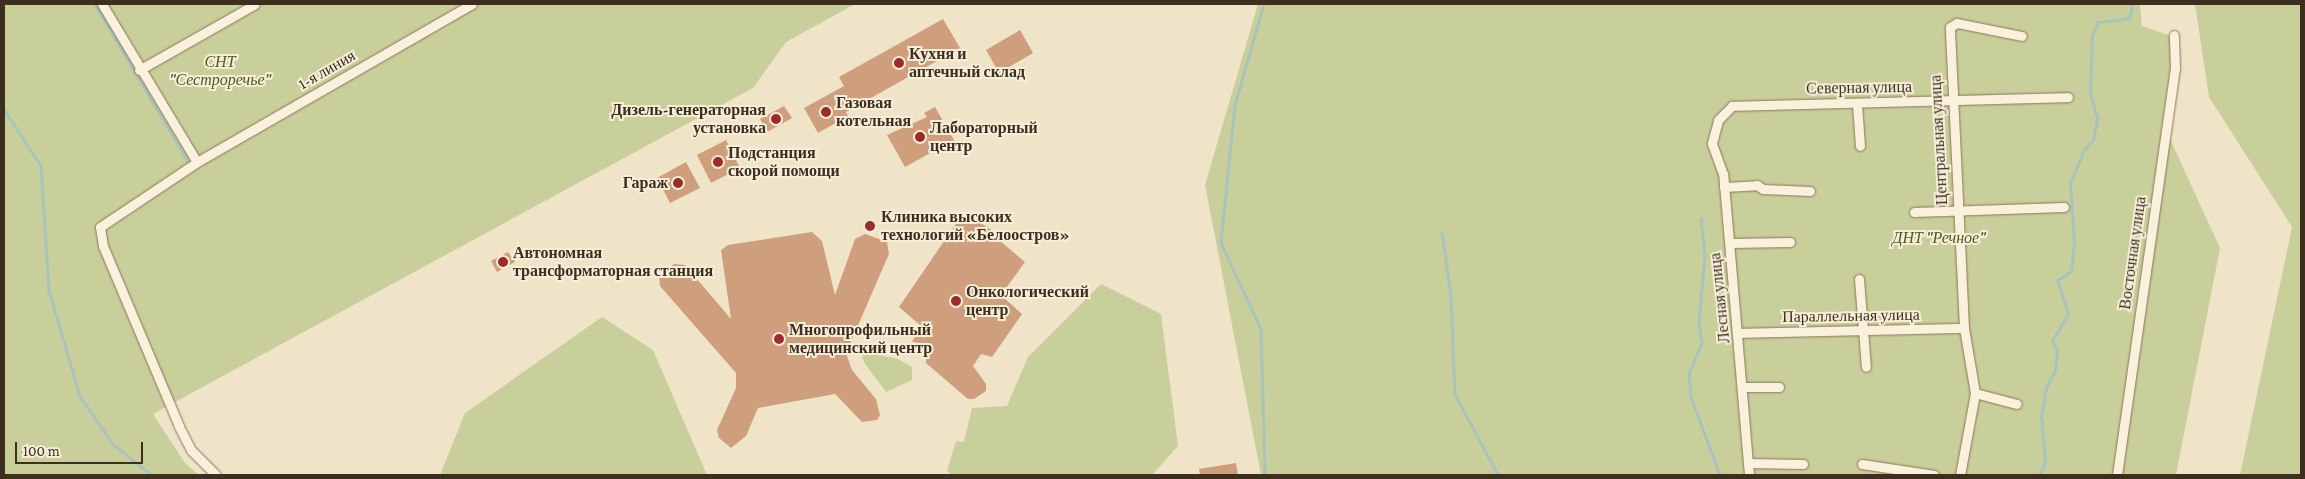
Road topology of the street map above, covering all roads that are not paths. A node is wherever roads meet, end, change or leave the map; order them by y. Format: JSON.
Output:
{"nodes":[{"id":1,"x":102,"y":4,"type":"edge"},
{"id":2,"x":255,"y":4,"type":"edge"},
{"id":3,"x":472,"y":4,"type":"edge"},
{"id":4,"x":2174,"y":35,"type":"dead end"},
{"id":5,"x":2022,"y":36,"type":"dead end"},
{"id":6,"x":139,"y":70,"type":"junction"},
{"id":7,"x":2068,"y":97,"type":"dead end"},
{"id":8,"x":1952,"y":102,"type":"junction"},
{"id":9,"x":1857,"y":104,"type":"junction"},
{"id":10,"x":1718,"y":120,"type":"joint"},
{"id":11,"x":1860,"y":146,"type":"dead end"},
{"id":12,"x":197,"y":162,"type":"junction"},
{"id":13,"x":1724,"y":187,"type":"junction"},
{"id":14,"x":1810,"y":191,"type":"dead end"},
{"id":15,"x":2064,"y":207,"type":"dead end"},
{"id":16,"x":1958,"y":211,"type":"junction"},
{"id":17,"x":1914,"y":212,"type":"dead end"},
{"id":18,"x":1790,"y":242,"type":"dead end"},
{"id":19,"x":1730,"y":243,"type":"junction"},
{"id":20,"x":1859,"y":279,"type":"dead end"},
{"id":21,"x":1964,"y":328,"type":"junction"},
{"id":22,"x":1862,"y":330,"type":"junction"},
{"id":23,"x":1739,"y":333,"type":"junction"},
{"id":24,"x":1866,"y":367,"type":"dead end"},
{"id":25,"x":1743,"y":387,"type":"junction"},
{"id":26,"x":1779,"y":387,"type":"dead end"},
{"id":27,"x":1975,"y":393,"type":"junction"},
{"id":28,"x":2017,"y":404,"type":"dead end"},
{"id":29,"x":1748,"y":463,"type":"junction"},
{"id":30,"x":1803,"y":464,"type":"dead end"},
{"id":31,"x":1862,"y":464,"type":"dead end"},
{"id":32,"x":216,"y":475,"type":"edge"},
{"id":33,"x":1748,"y":475,"type":"edge"},
{"id":34,"x":1934,"y":475,"type":"edge"},
{"id":35,"x":1960,"y":475,"type":"edge"},
{"id":36,"x":2117,"y":475,"type":"edge"}],
"edges":[{"from":1,"to":6,"type":"street"},
{"from":2,"to":6,"type":"street"},
{"from":3,"to":12,"type":"street","name":"1-я линия"},
{"from":4,"to":36,"type":"street","name":"Восточная улица"},
{"from":5,"to":8,"type":"street","name":"Центральная улица"},
{"from":6,"to":12,"type":"street"},
{"from":7,"to":8,"type":"street","name":"Северная улица"},
{"from":8,"to":9,"type":"street","name":"Северная улица"},
{"from":8,"to":16,"type":"street","name":"Центральная улица"},
{"from":9,"to":10,"type":"street","name":"Северная улица"},
{"from":9,"to":11,"type":"street"},
{"from":10,"to":13,"type":"street","name":"Лесная улица"},
{"from":12,"to":32,"type":"street","name":"1-я линия"},
{"from":13,"to":14,"type":"street"},
{"from":13,"to":19,"type":"street","name":"Лесная улица"},
{"from":15,"to":16,"type":"street"},
{"from":16,"to":17,"type":"street"},
{"from":16,"to":21,"type":"street","name":"Центральная улица"},
{"from":18,"to":19,"type":"street"},
{"from":19,"to":23,"type":"street","name":"Лесная улица"},
{"from":20,"to":22,"type":"street"},
{"from":21,"to":22,"type":"street","name":"Параллельная улица"},
{"from":21,"to":27,"type":"street","name":"Центральная улица"},
{"from":22,"to":23,"type":"street","name":"Параллельная улица"},
{"from":22,"to":24,"type":"street"},
{"from":23,"to":25,"type":"street","name":"Лесная улица"},
{"from":25,"to":26,"type":"street"},
{"from":25,"to":29,"type":"street","name":"Лесная улица"},
{"from":27,"to":28,"type":"street"},
{"from":27,"to":35,"type":"street","name":"Центральная улица"},
{"from":29,"to":30,"type":"street"},
{"from":29,"to":33,"type":"street","name":"Лесная улица"},
{"from":31,"to":34,"type":"street"}]}
